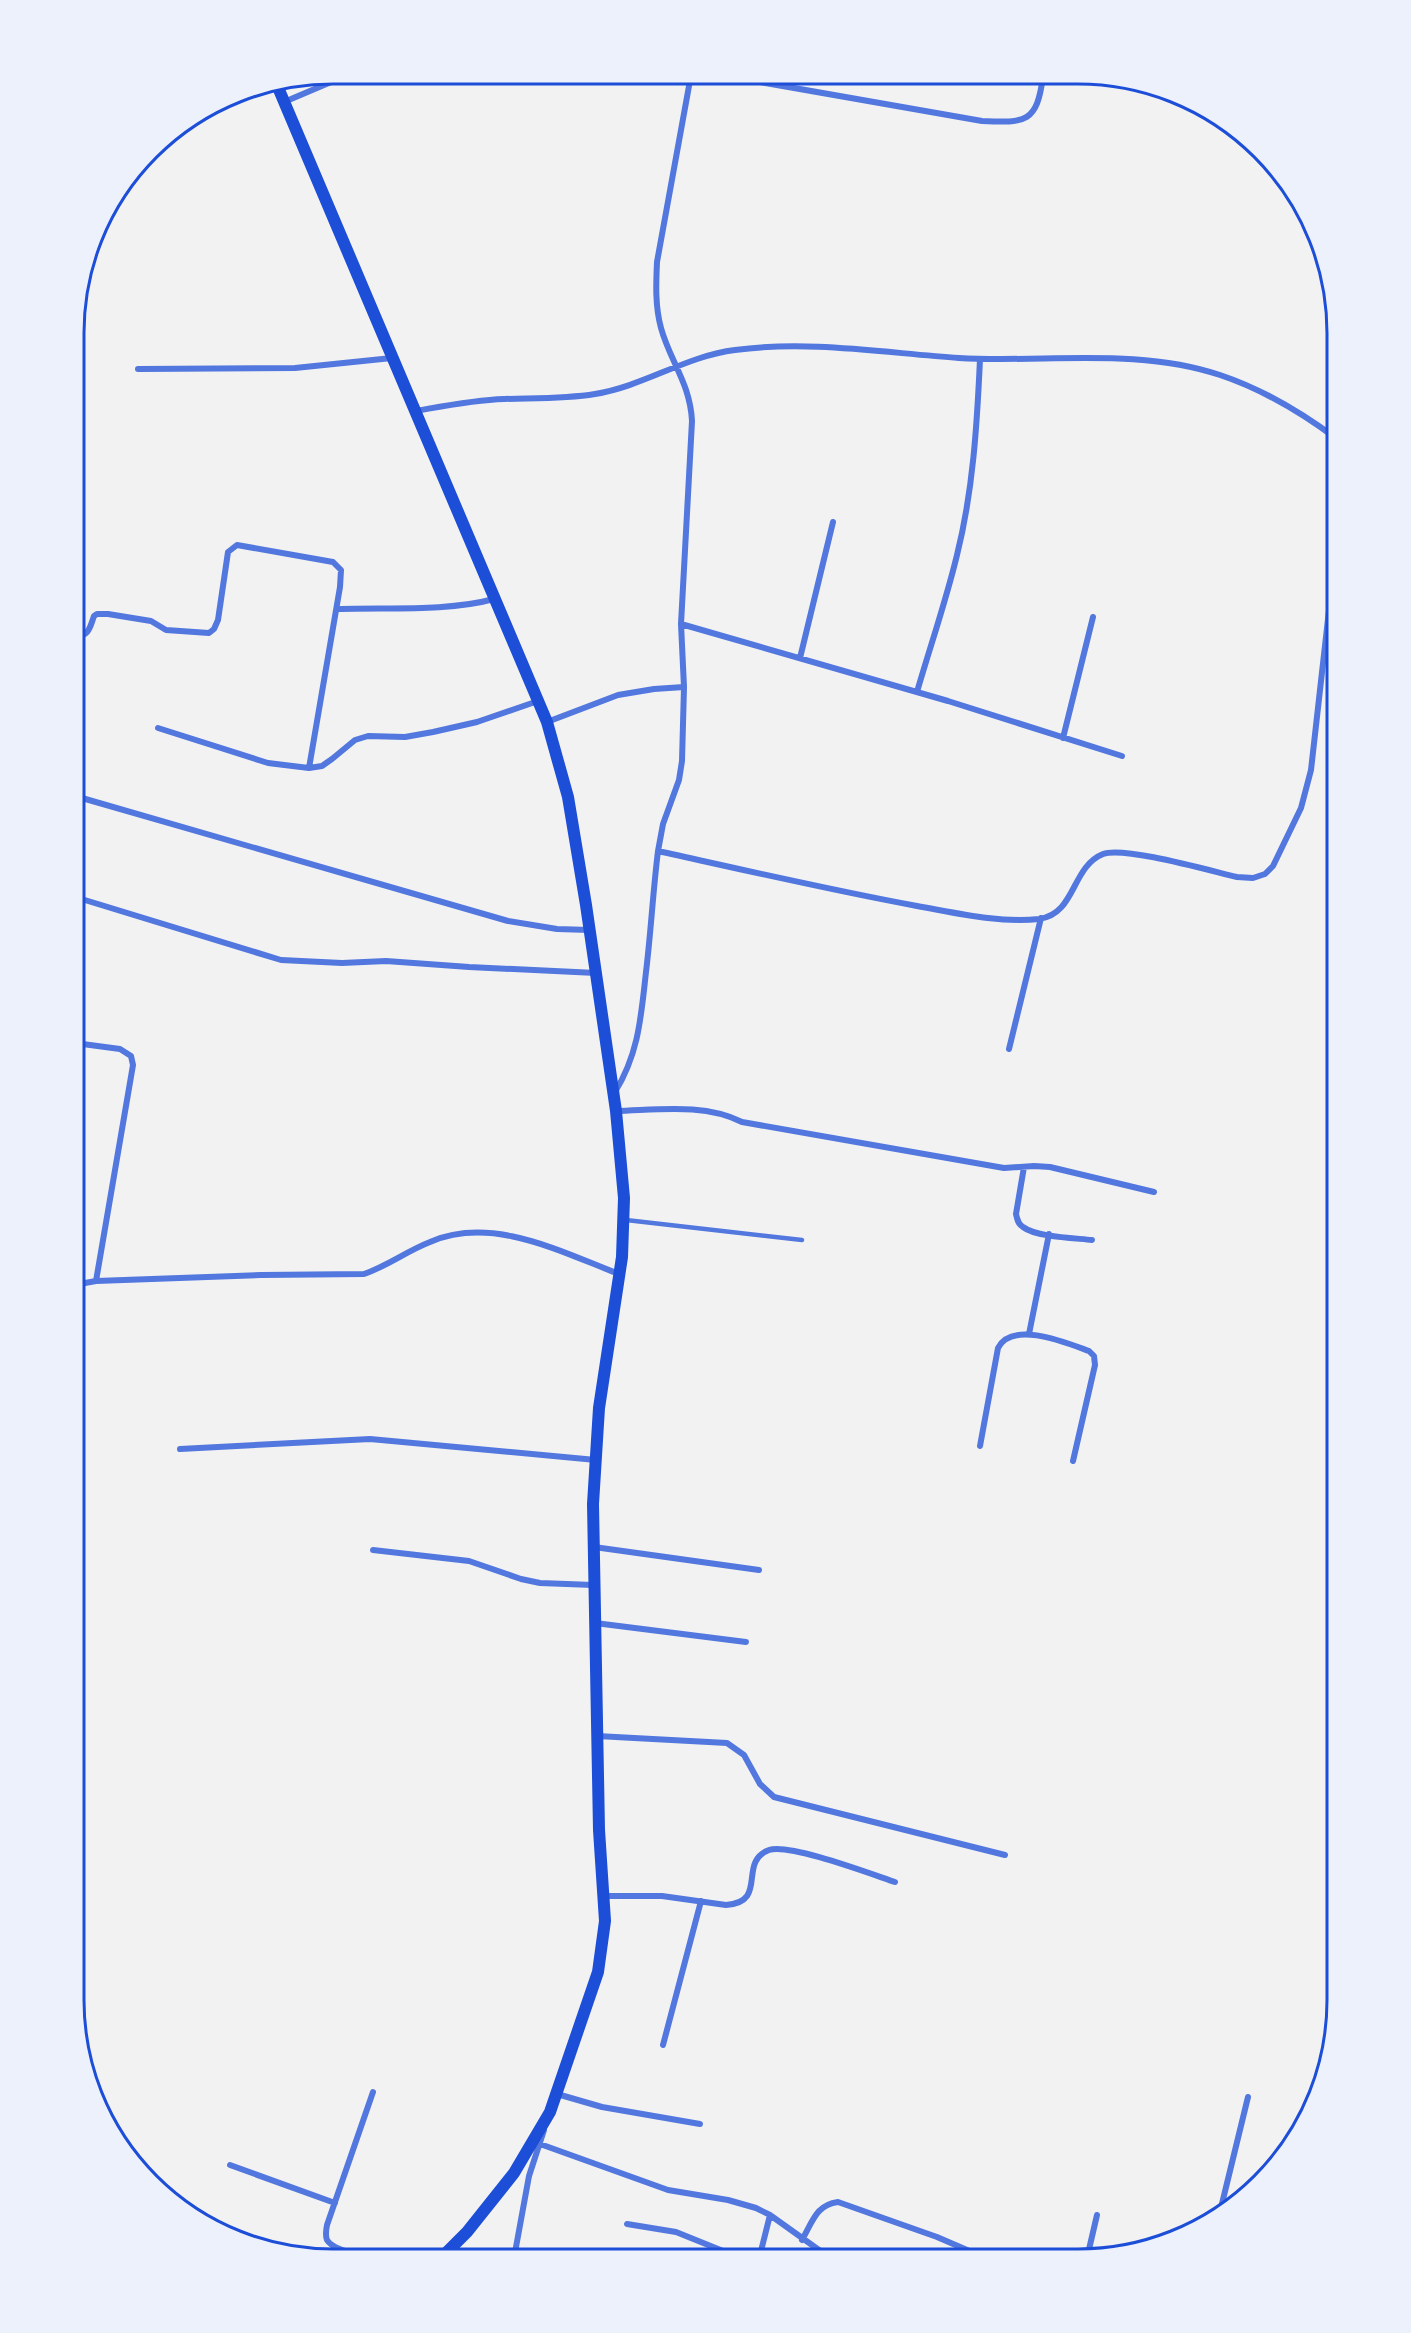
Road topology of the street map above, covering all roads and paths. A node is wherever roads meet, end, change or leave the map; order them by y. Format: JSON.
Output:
{"nodes":[{"id":1,"x":325,"y":84,"type":"edge"},
{"id":2,"x":690,"y":84,"type":"edge"},
{"id":3,"x":771,"y":84,"type":"edge"},
{"id":4,"x":1041,"y":84,"type":"edge"},
{"id":5,"x":279,"y":90,"type":"edge"},
{"id":6,"x":284,"y":102,"type":"junction"},
{"id":7,"x":392,"y":358,"type":"junction"},
{"id":8,"x":980,"y":359,"type":"junction"},
{"id":9,"x":678,"y":365,"type":"junction"},
{"id":10,"x":138,"y":369,"type":"dead end"},
{"id":11,"x":414,"y":411,"type":"junction"},
{"id":12,"x":1327,"y":432,"type":"edge"},
{"id":13,"x":833,"y":522,"type":"dead end"},
{"id":14,"x":494,"y":599,"type":"junction"},
{"id":15,"x":337,"y":609,"type":"junction"},
{"id":16,"x":1093,"y":617,"type":"dead end"},
{"id":17,"x":681,"y":624,"type":"junction"},
{"id":18,"x":1327,"y":628,"type":"edge"},
{"id":19,"x":84,"y":635,"type":"edge"},
{"id":20,"x":800,"y":658,"type":"junction"},
{"id":21,"x":684,"y":687,"type":"junction"},
{"id":22,"x":917,"y":692,"type":"junction"},
{"id":23,"x":538,"y":701,"type":"junction"},
{"id":24,"x":547,"y":722,"type":"junction"},
{"id":25,"x":158,"y":728,"type":"dead end"},
{"id":26,"x":1063,"y":738,"type":"junction"},
{"id":27,"x":1122,"y":756,"type":"dead end"},
{"id":28,"x":309,"y":768,"type":"junction"},
{"id":29,"x":84,"y":799,"type":"edge"},
{"id":30,"x":658,"y":851,"type":"junction"},
{"id":31,"x":84,"y":900,"type":"edge"},
{"id":32,"x":1041,"y":918,"type":"junction"},
{"id":33,"x":590,"y":930,"type":"junction"},
{"id":34,"x":596,"y":973,"type":"junction"},
{"id":35,"x":84,"y":1045,"type":"edge"},
{"id":36,"x":1009,"y":1048,"type":"dead end"},
{"id":37,"x":614,"y":1095,"type":"junction"},
{"id":38,"x":616,"y":1111,"type":"junction"},
{"id":39,"x":1024,"y":1167,"type":"junction"},
{"id":40,"x":1154,"y":1192,"type":"dead end"},
{"id":41,"x":623,"y":1220,"type":"junction"},
{"id":42,"x":1049,"y":1234,"type":"junction"},
{"id":43,"x":802,"y":1240,"type":"dead end"},
{"id":44,"x":1092,"y":1240,"type":"dead end"},
{"id":45,"x":620,"y":1274,"type":"junction"},
{"id":46,"x":96,"y":1281,"type":"junction"},
{"id":47,"x":84,"y":1283,"type":"edge"},
{"id":48,"x":1029,"y":1334,"type":"junction"},
{"id":49,"x":980,"y":1446,"type":"dead end"},
{"id":50,"x":180,"y":1449,"type":"dead end"},
{"id":51,"x":596,"y":1460,"type":"junction"},
{"id":52,"x":1073,"y":1461,"type":"dead end"},
{"id":53,"x":593,"y":1547,"type":"junction"},
{"id":54,"x":374,"y":1550,"type":"dead end"},
{"id":55,"x":759,"y":1570,"type":"dead end"},
{"id":56,"x":593,"y":1585,"type":"junction"},
{"id":57,"x":594,"y":1622,"type":"junction"},
{"id":58,"x":746,"y":1642,"type":"dead end"},
{"id":59,"x":596,"y":1736,"type":"junction"},
{"id":60,"x":1005,"y":1855,"type":"dead end"},
{"id":61,"x":895,"y":1882,"type":"dead end"},
{"id":62,"x":603,"y":1896,"type":"junction"},
{"id":63,"x":701,"y":1900,"type":"junction"},
{"id":64,"x":663,"y":2045,"type":"dead end"},
{"id":65,"x":374,"y":2092,"type":"dead end"},
{"id":66,"x":556,"y":2094,"type":"junction"},
{"id":67,"x":1248,"y":2097,"type":"dead end"},
{"id":68,"x":550,"y":2112,"type":"junction"},
{"id":69,"x":700,"y":2124,"type":"dead end"},
{"id":70,"x":540,"y":2144,"type":"junction"},
{"id":71,"x":230,"y":2165,"type":"dead end"},
{"id":72,"x":335,"y":2203,"type":"junction"},
{"id":73,"x":1222,"y":2204,"type":"edge"},
{"id":74,"x":770,"y":2215,"type":"junction"},
{"id":75,"x":1097,"y":2215,"type":"dead end"},
{"id":76,"x":627,"y":2224,"type":"dead end"},
{"id":77,"x":802,"y":2240,"type":"junction"},
{"id":78,"x":1089,"y":2248,"type":"edge"},
{"id":79,"x":347,"y":2249,"type":"edge"},
{"id":80,"x":450,"y":2249,"type":"edge"},
{"id":81,"x":516,"y":2249,"type":"edge"},
{"id":82,"x":718,"y":2249,"type":"edge"},
{"id":83,"x":762,"y":2249,"type":"edge"},
{"id":84,"x":820,"y":2249,"type":"edge"},
{"id":85,"x":966,"y":2249,"type":"edge"}],
"edges":[{"from":1,"to":6,"type":"street"},
{"from":2,"to":9,"type":"street"},
{"from":3,"to":4,"type":"street"},
{"from":5,"to":6,"type":"main road"},
{"from":6,"to":7,"type":"main road"},
{"from":7,"to":10,"type":"street"},
{"from":7,"to":11,"type":"main road"},
{"from":8,"to":9,"type":"street"},
{"from":8,"to":12,"type":"street"},
{"from":8,"to":22,"type":"street"},
{"from":9,"to":11,"type":"street"},
{"from":9,"to":17,"type":"street"},
{"from":11,"to":14,"type":"main road"},
{"from":13,"to":20,"type":"street"},
{"from":14,"to":15,"type":"street"},
{"from":14,"to":23,"type":"main road"},
{"from":15,"to":19,"type":"street"},
{"from":15,"to":28,"type":"street"},
{"from":16,"to":26,"type":"street"},
{"from":17,"to":20,"type":"street"},
{"from":17,"to":21,"type":"street"},
{"from":18,"to":32,"type":"street"},
{"from":20,"to":22,"type":"street"},
{"from":21,"to":24,"type":"street"},
{"from":21,"to":30,"type":"street"},
{"from":22,"to":26,"type":"street"},
{"from":23,"to":24,"type":"main road"},
{"from":23,"to":28,"type":"street"},
{"from":24,"to":33,"type":"main road"},
{"from":25,"to":28,"type":"street"},
{"from":26,"to":27,"type":"street"},
{"from":29,"to":33,"type":"street"},
{"from":30,"to":32,"type":"street"},
{"from":30,"to":37,"type":"street"},
{"from":31,"to":34,"type":"street"},
{"from":32,"to":36,"type":"street"},
{"from":33,"to":34,"type":"main road"},
{"from":34,"to":37,"type":"main road"},
{"from":35,"to":46,"type":"street"},
{"from":37,"to":38,"type":"main road"},
{"from":38,"to":39,"type":"street"},
{"from":38,"to":41,"type":"main road"},
{"from":39,"to":40,"type":"street"},
{"from":39,"to":42,"type":"street"},
{"from":41,"to":43,"type":"lane"},
{"from":41,"to":45,"type":"main road"},
{"from":42,"to":44,"type":"street"},
{"from":42,"to":48,"type":"street"},
{"from":45,"to":46,"type":"street"},
{"from":45,"to":51,"type":"main road"},
{"from":46,"to":47,"type":"street"},
{"from":48,"to":49,"type":"street"},
{"from":48,"to":52,"type":"street"},
{"from":50,"to":51,"type":"street"},
{"from":51,"to":53,"type":"main road"},
{"from":53,"to":55,"type":"street"},
{"from":53,"to":56,"type":"main road"},
{"from":54,"to":56,"type":"street"},
{"from":56,"to":57,"type":"main road"},
{"from":57,"to":58,"type":"street"},
{"from":57,"to":59,"type":"main road"},
{"from":59,"to":60,"type":"street"},
{"from":59,"to":62,"type":"main road"},
{"from":61,"to":63,"type":"street"},
{"from":62,"to":63,"type":"street"},
{"from":62,"to":66,"type":"main road"},
{"from":63,"to":64,"type":"street"},
{"from":65,"to":72,"type":"street"},
{"from":66,"to":68,"type":"main road"},
{"from":66,"to":69,"type":"street"},
{"from":67,"to":73,"type":"street"},
{"from":68,"to":70,"type":"street"},
{"from":68,"to":80,"type":"main road"},
{"from":70,"to":74,"type":"street"},
{"from":70,"to":81,"type":"street"},
{"from":71,"to":72,"type":"street"},
{"from":72,"to":79,"type":"street"},
{"from":74,"to":77,"type":"street"},
{"from":74,"to":83,"type":"street"},
{"from":75,"to":78,"type":"street"},
{"from":76,"to":82,"type":"street"},
{"from":77,"to":84,"type":"street"},
{"from":77,"to":85,"type":"street"}]}
